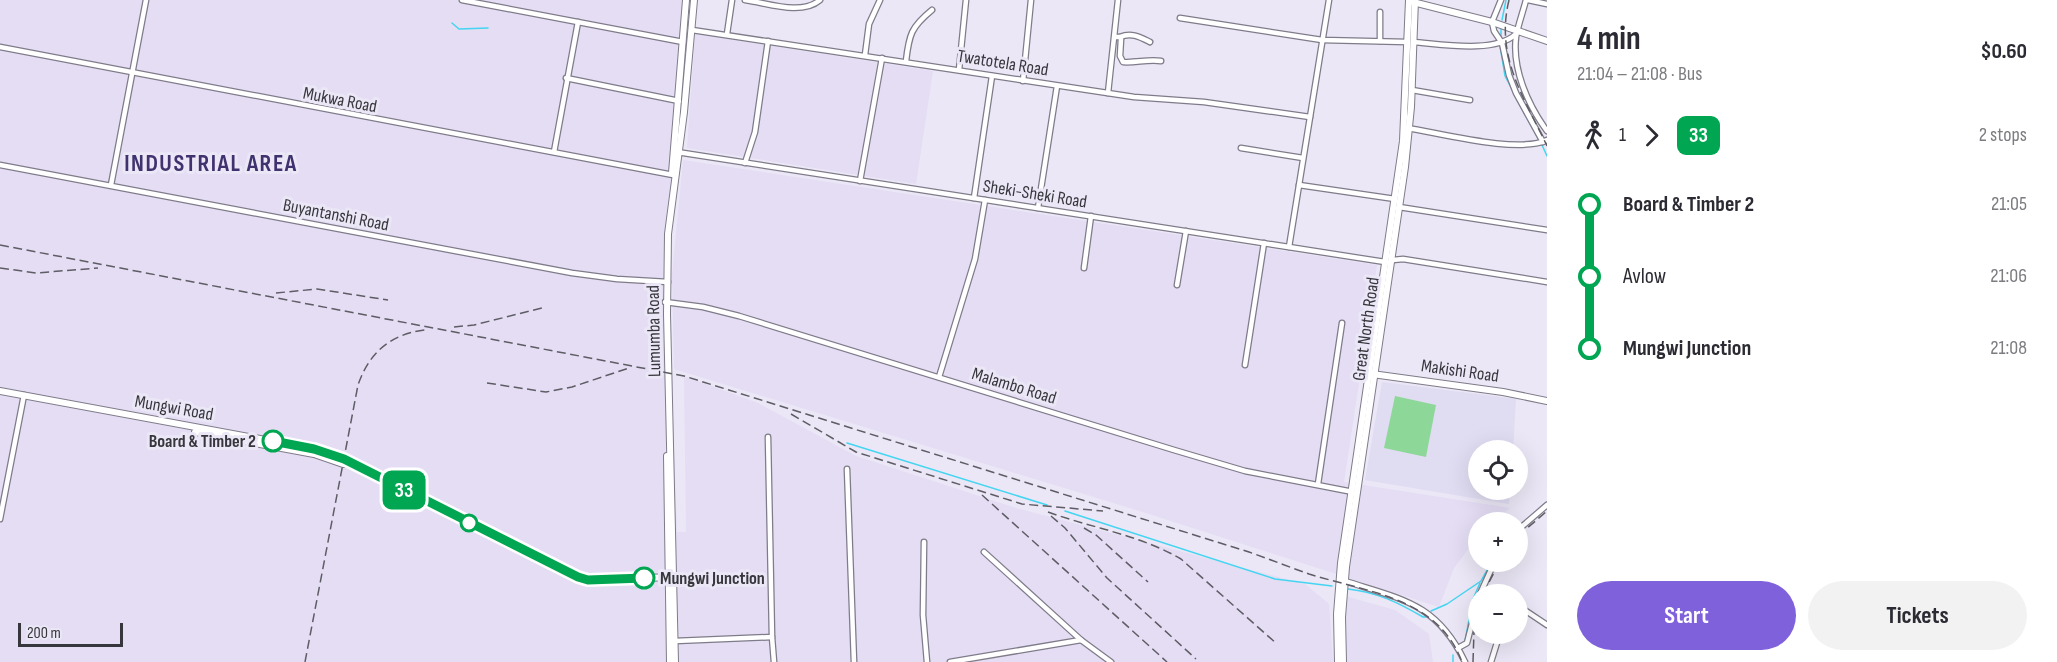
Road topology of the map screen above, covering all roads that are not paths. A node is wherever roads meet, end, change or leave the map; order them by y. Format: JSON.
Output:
{"nodes":[{"id":1,"x":146,"y":0,"type":"edge"},
{"id":2,"x":462,"y":0,"type":"edge"},
{"id":3,"x":686,"y":0,"type":"edge"},
{"id":4,"x":694,"y":0,"type":"edge"},
{"id":5,"x":732,"y":0,"type":"edge"},
{"id":6,"x":745,"y":0,"type":"edge"},
{"id":7,"x":820,"y":0,"type":"edge"},
{"id":8,"x":880,"y":0,"type":"edge"},
{"id":9,"x":966,"y":0,"type":"edge"},
{"id":10,"x":1031,"y":0,"type":"edge"},
{"id":11,"x":1118,"y":0,"type":"edge"},
{"id":12,"x":1329,"y":0,"type":"edge"},
{"id":13,"x":1499,"y":0,"type":"edge"},
{"id":14,"x":1527,"y":0,"type":"edge"},
{"id":15,"x":1412,"y":1,"type":"edge"},
{"id":16,"x":1547,"y":4,"type":"edge"},
{"id":17,"x":932,"y":10,"type":"dead end"},
{"id":18,"x":1380,"y":12,"type":"dead end"},
{"id":19,"x":1180,"y":18,"type":"dead end"},
{"id":20,"x":578,"y":22,"type":"junction"},
{"id":21,"x":1492,"y":22,"type":"junction"},
{"id":22,"x":692,"y":30,"type":"junction"},
{"id":23,"x":1518,"y":31,"type":"junction"},
{"id":24,"x":728,"y":34,"type":"junction"},
{"id":25,"x":1118,"y":37,"type":"junction"},
{"id":26,"x":1322,"y":40,"type":"junction"},
{"id":27,"x":768,"y":41,"type":"junction"},
{"id":28,"x":1547,"y":41,"type":"edge"},
{"id":29,"x":683,"y":42,"type":"junction"},
{"id":30,"x":1150,"y":42,"type":"dead end"},
{"id":31,"x":1380,"y":42,"type":"junction"},
{"id":32,"x":1410,"y":42,"type":"junction"},
{"id":33,"x":1502,"y":43,"type":"junction"},
{"id":34,"x":0,"y":48,"type":"edge"},
{"id":35,"x":865,"y":55,"type":"junction"},
{"id":36,"x":882,"y":58,"type":"junction"},
{"id":37,"x":1161,"y":61,"type":"dead end"},
{"id":38,"x":906,"y":62,"type":"junction"},
{"id":39,"x":959,"y":70,"type":"junction"},
{"id":40,"x":132,"y":73,"type":"junction"},
{"id":41,"x":992,"y":76,"type":"junction"},
{"id":42,"x":566,"y":78,"type":"junction"},
{"id":43,"x":1023,"y":81,"type":"junction"},
{"id":44,"x":1057,"y":86,"type":"junction"},
{"id":45,"x":1412,"y":90,"type":"junction"},
{"id":46,"x":1108,"y":93,"type":"junction"},
{"id":47,"x":1470,"y":100,"type":"dead end"},
{"id":48,"x":679,"y":101,"type":"junction"},
{"id":49,"x":1310,"y":117,"type":"junction"},
{"id":50,"x":1407,"y":128,"type":"junction"},
{"id":51,"x":1547,"y":131,"type":"edge"},
{"id":52,"x":1545,"y":141,"type":"edge"},
{"id":53,"x":1241,"y":148,"type":"dead end"},
{"id":54,"x":554,"y":152,"type":"junction"},
{"id":55,"x":677,"y":152,"type":"junction"},
{"id":56,"x":1303,"y":158,"type":"junction"},
{"id":57,"x":745,"y":163,"type":"junction"},
{"id":58,"x":0,"y":165,"type":"edge"},
{"id":59,"x":674,"y":176,"type":"junction"},
{"id":60,"x":860,"y":181,"type":"junction"},
{"id":61,"x":111,"y":185,"type":"junction"},
{"id":62,"x":1299,"y":185,"type":"junction"},
{"id":63,"x":974,"y":198,"type":"junction"},
{"id":64,"x":985,"y":200,"type":"junction"},
{"id":65,"x":1395,"y":200,"type":"junction"},
{"id":66,"x":1400,"y":207,"type":"junction"},
{"id":67,"x":1038,"y":208,"type":"junction"},
{"id":68,"x":1090,"y":216,"type":"junction"},
{"id":69,"x":1547,"y":230,"type":"edge"},
{"id":70,"x":1186,"y":231,"type":"junction"},
{"id":71,"x":1264,"y":243,"type":"junction"},
{"id":72,"x":1289,"y":247,"type":"junction"},
{"id":73,"x":1388,"y":263,"type":"junction"},
{"id":74,"x":1084,"y":268,"type":"dead end"},
{"id":75,"x":666,"y":282,"type":"junction"},
{"id":76,"x":1547,"y":282,"type":"edge"},
{"id":77,"x":1178,"y":285,"type":"dead end"},
{"id":78,"x":666,"y":302,"type":"junction"},
{"id":79,"x":1342,"y":323,"type":"dead end"},
{"id":80,"x":1245,"y":365,"type":"dead end"},
{"id":81,"x":1371,"y":374,"type":"junction"},
{"id":82,"x":939,"y":377,"type":"junction"},
{"id":83,"x":0,"y":393,"type":"edge"},
{"id":84,"x":23,"y":397,"type":"junction"},
{"id":85,"x":1547,"y":401,"type":"edge"},
{"id":86,"x":768,"y":437,"type":"dead end"},
{"id":87,"x":847,"y":469,"type":"dead end"},
{"id":88,"x":1318,"y":484,"type":"junction"},
{"id":89,"x":1353,"y":491,"type":"junction"},
{"id":90,"x":1547,"y":506,"type":"edge"},
{"id":91,"x":0,"y":519,"type":"edge"},
{"id":92,"x":1528,"y":522,"type":"edge"},
{"id":93,"x":924,"y":542,"type":"dead end"},
{"id":94,"x":984,"y":552,"type":"dead end"},
{"id":95,"x":671,"y":579,"type":"junction"},
{"id":96,"x":1345,"y":581,"type":"junction"},
{"id":97,"x":1528,"y":612,"type":"edge"},
{"id":98,"x":1547,"y":625,"type":"edge"},
{"id":99,"x":772,"y":637,"type":"junction"},
{"id":100,"x":1468,"y":639,"type":"edge"},
{"id":101,"x":1081,"y":640,"type":"junction"},
{"id":102,"x":675,"y":641,"type":"junction"},
{"id":103,"x":1497,"y":644,"type":"edge"},
{"id":104,"x":1458,"y":648,"type":"junction"},
{"id":105,"x":670,"y":662,"type":"edge"},
{"id":106,"x":675,"y":662,"type":"edge"},
{"id":107,"x":774,"y":662,"type":"edge"},
{"id":108,"x":854,"y":662,"type":"edge"},
{"id":109,"x":927,"y":662,"type":"edge"},
{"id":110,"x":950,"y":662,"type":"edge"},
{"id":111,"x":1111,"y":662,"type":"edge"},
{"id":112,"x":1338,"y":662,"type":"edge"},
{"id":113,"x":1343,"y":662,"type":"edge"},
{"id":114,"x":1465,"y":662,"type":"edge"},
{"id":115,"x":1491,"y":662,"type":"edge"}],
"edges":[{"from":1,"to":40,"type":"street"},
{"from":2,"to":20,"type":"street"},
{"from":3,"to":29,"type":"main road","name":"Lumumba Road"},
{"from":4,"to":22,"type":"main road","name":"Lumumba Road"},
{"from":5,"to":24,"type":"street"},
{"from":6,"to":7,"type":"street"},
{"from":8,"to":35,"type":"street"},
{"from":9,"to":39,"type":"street"},
{"from":10,"to":43,"type":"street"},
{"from":11,"to":25,"type":"street"},
{"from":12,"to":26,"type":"street"},
{"from":13,"to":21,"type":"street"},
{"from":14,"to":16,"type":"street"},
{"from":14,"to":23,"type":"street"},
{"from":15,"to":21,"type":"main road"},
{"from":15,"to":32,"type":"main road","name":"Great North Road"},
{"from":17,"to":38,"type":"street"},
{"from":18,"to":31,"type":"street"},
{"from":19,"to":26,"type":"street"},
{"from":20,"to":29,"type":"street"},
{"from":20,"to":42,"type":"street"},
{"from":21,"to":23,"type":"main road"},
{"from":21,"to":33,"type":"street"},
{"from":22,"to":24,"type":"street","name":"Twatotela Road"},
{"from":22,"to":55,"type":"main road","name":"Lumumba Road"},
{"from":23,"to":28,"type":"main road"},
{"from":23,"to":33,"type":"street"},
{"from":23,"to":51,"type":"street"},
{"from":24,"to":27,"type":"street","name":"Twatotela Road"},
{"from":25,"to":30,"type":"street"},
{"from":25,"to":37,"type":"street"},
{"from":25,"to":46,"type":"street"},
{"from":26,"to":31,"type":"street"},
{"from":26,"to":49,"type":"street"},
{"from":27,"to":35,"type":"street","name":"Twatotela Road"},
{"from":27,"to":57,"type":"street"},
{"from":29,"to":48,"type":"main road","name":"Lumumba Road"},
{"from":31,"to":32,"type":"street"},
{"from":32,"to":33,"type":"street"},
{"from":32,"to":45,"type":"main road","name":"Great North Road"},
{"from":32,"to":50,"type":"main road","name":"Great North Road"},
{"from":33,"to":52,"type":"street"},
{"from":34,"to":40,"type":"street","name":"Mukwa Road"},
{"from":35,"to":36,"type":"street","name":"Twatotela Road"},
{"from":36,"to":38,"type":"street","name":"Twatotela Road"},
{"from":36,"to":60,"type":"street"},
{"from":38,"to":39,"type":"street","name":"Twatotela Road"},
{"from":39,"to":41,"type":"street","name":"Twatotela Road"},
{"from":40,"to":54,"type":"street","name":"Mukwa Road"},
{"from":40,"to":61,"type":"street"},
{"from":41,"to":43,"type":"street","name":"Twatotela Road"},
{"from":41,"to":63,"type":"street"},
{"from":42,"to":48,"type":"street"},
{"from":42,"to":54,"type":"street"},
{"from":43,"to":44,"type":"street","name":"Twatotela Road"},
{"from":44,"to":46,"type":"street","name":"Twatotela Road"},
{"from":44,"to":67,"type":"street"},
{"from":45,"to":47,"type":"street"},
{"from":45,"to":50,"type":"main road","name":"Great North Road"},
{"from":46,"to":49,"type":"street","name":"Twatotela Road"},
{"from":48,"to":55,"type":"main road","name":"Lumumba Road"},
{"from":49,"to":56,"type":"street"},
{"from":50,"to":52,"type":"street"},
{"from":50,"to":65,"type":"main road","name":"Great North Road"},
{"from":50,"to":66,"type":"main road","name":"Great North Road"},
{"from":53,"to":56,"type":"street"},
{"from":54,"to":59,"type":"street","name":"Mukwa Road"},
{"from":55,"to":57,"type":"street","name":"Sheki-Sheki Road"},
{"from":55,"to":59,"type":"main road","name":"Lumumba Road"},
{"from":56,"to":62,"type":"street"},
{"from":57,"to":60,"type":"street","name":"Sheki-Sheki Road"},
{"from":58,"to":61,"type":"street","name":"Buyantanshi Road"},
{"from":59,"to":75,"type":"main road","name":"Lumumba Road"},
{"from":60,"to":63,"type":"street","name":"Sheki-Sheki Road"},
{"from":61,"to":75,"type":"street","name":"Buyantanshi Road"},
{"from":62,"to":65,"type":"street"},
{"from":62,"to":72,"type":"street"},
{"from":63,"to":64,"type":"street","name":"Sheki-Sheki Road"},
{"from":64,"to":67,"type":"street","name":"Sheki-Sheki Road"},
{"from":64,"to":82,"type":"street"},
{"from":65,"to":73,"type":"main road","name":"Great North Road"},
{"from":66,"to":69,"type":"street"},
{"from":66,"to":73,"type":"main road","name":"Great North Road"},
{"from":67,"to":68,"type":"street","name":"Sheki-Sheki Road"},
{"from":68,"to":70,"type":"street","name":"Sheki-Sheki Road"},
{"from":68,"to":74,"type":"street"},
{"from":70,"to":71,"type":"street","name":"Sheki-Sheki Road"},
{"from":70,"to":77,"type":"street"},
{"from":71,"to":72,"type":"street","name":"Sheki-Sheki Road"},
{"from":71,"to":80,"type":"street"},
{"from":72,"to":73,"type":"street","name":"Sheki-Sheki Road"},
{"from":73,"to":76,"type":"street","name":"Sheki-Sheki Road"},
{"from":73,"to":81,"type":"main road","name":"Great North Road"},
{"from":75,"to":78,"type":"main road","name":"Lumumba Road"},
{"from":78,"to":82,"type":"street","name":"Malambo Road"},
{"from":78,"to":95,"type":"main road","name":"Lumumba Road"},
{"from":79,"to":88,"type":"street"},
{"from":81,"to":85,"type":"main road","name":"Makishi Road"},
{"from":81,"to":89,"type":"main road","name":"Great North Road"},
{"from":82,"to":88,"type":"street","name":"Malambo Road"},
{"from":83,"to":84,"type":"main road","name":"Mungwi Road"},
{"from":84,"to":91,"type":"street"},
{"from":84,"to":95,"type":"main road","name":"Mungwi Road"},
{"from":86,"to":99,"type":"street"},
{"from":87,"to":108,"type":"street"},
{"from":88,"to":89,"type":"street","name":"Malambo Road"},
{"from":89,"to":96,"type":"main road","name":"Great North Road"},
{"from":89,"to":112,"type":"main road","name":"Great North Road"},
{"from":90,"to":92,"type":"street"},
{"from":93,"to":109,"type":"street"},
{"from":94,"to":101,"type":"street"},
{"from":95,"to":102,"type":"main road","name":"Lumumba Road"},
{"from":95,"to":105,"type":"main road","name":"Lumumba Road"},
{"from":96,"to":104,"type":"street"},
{"from":96,"to":113,"type":"main road","name":"Great North Road"},
{"from":97,"to":98,"type":"street"},
{"from":99,"to":102,"type":"street"},
{"from":99,"to":107,"type":"street"},
{"from":100,"to":104,"type":"street"},
{"from":101,"to":110,"type":"street"},
{"from":101,"to":111,"type":"street"},
{"from":102,"to":106,"type":"main road","name":"Lumumba Road"},
{"from":103,"to":115,"type":"street"},
{"from":104,"to":114,"type":"street"}]}
